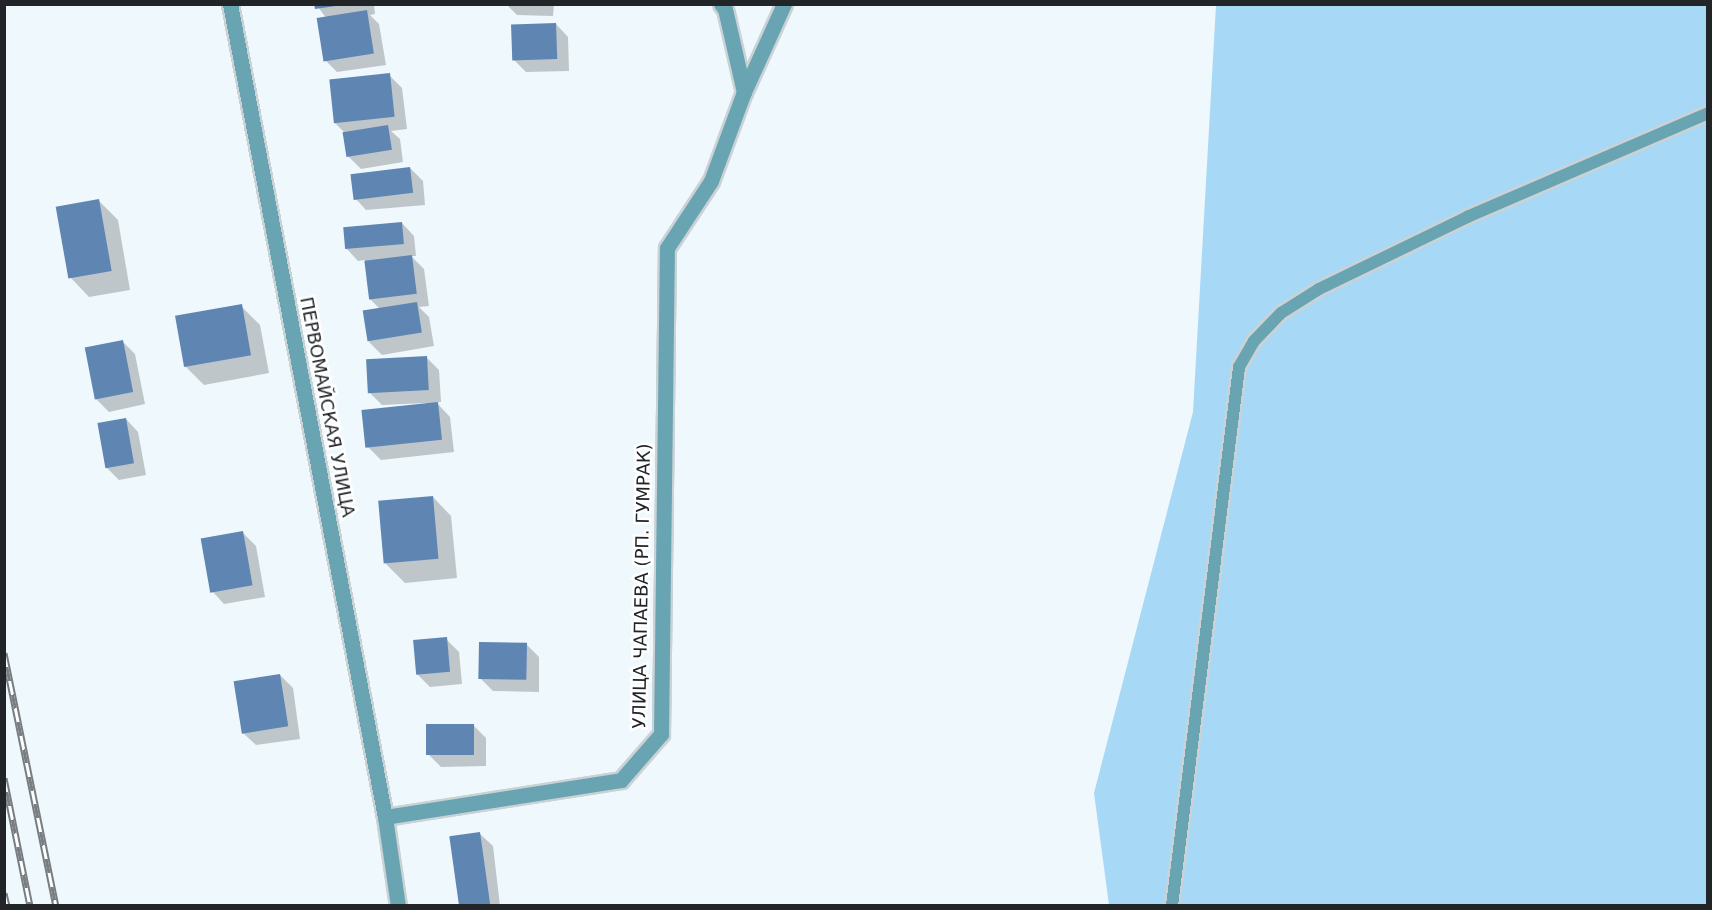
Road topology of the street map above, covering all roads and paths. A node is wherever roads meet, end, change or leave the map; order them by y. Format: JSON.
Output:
{"nodes":[{"id":1,"x":230,"y":4,"type":"edge"},
{"id":2,"x":721,"y":4,"type":"edge"},
{"id":3,"x":784,"y":4,"type":"edge"},
{"id":4,"x":744,"y":92,"type":"junction"},
{"id":5,"x":1707,"y":113,"type":"edge"},
{"id":6,"x":385,"y":817,"type":"junction"},
{"id":7,"x":398,"y":906,"type":"edge"},
{"id":8,"x":1172,"y":906,"type":"edge"}],
"edges":[{"from":1,"to":6,"type":"street","name":"ПЕРВОМАЙСКАЯ УЛИЦА"},
{"from":2,"to":4,"type":"street"},
{"from":3,"to":4,"type":"street"},
{"from":4,"to":6,"type":"street","name":"УЛИЦА ЧАПАЕВА (РП. ГУМРАК)"},
{"from":5,"to":8,"type":"lane"},
{"from":6,"to":7,"type":"street","name":"ПЕРВОМАЙСКАЯ УЛИЦА"}]}
